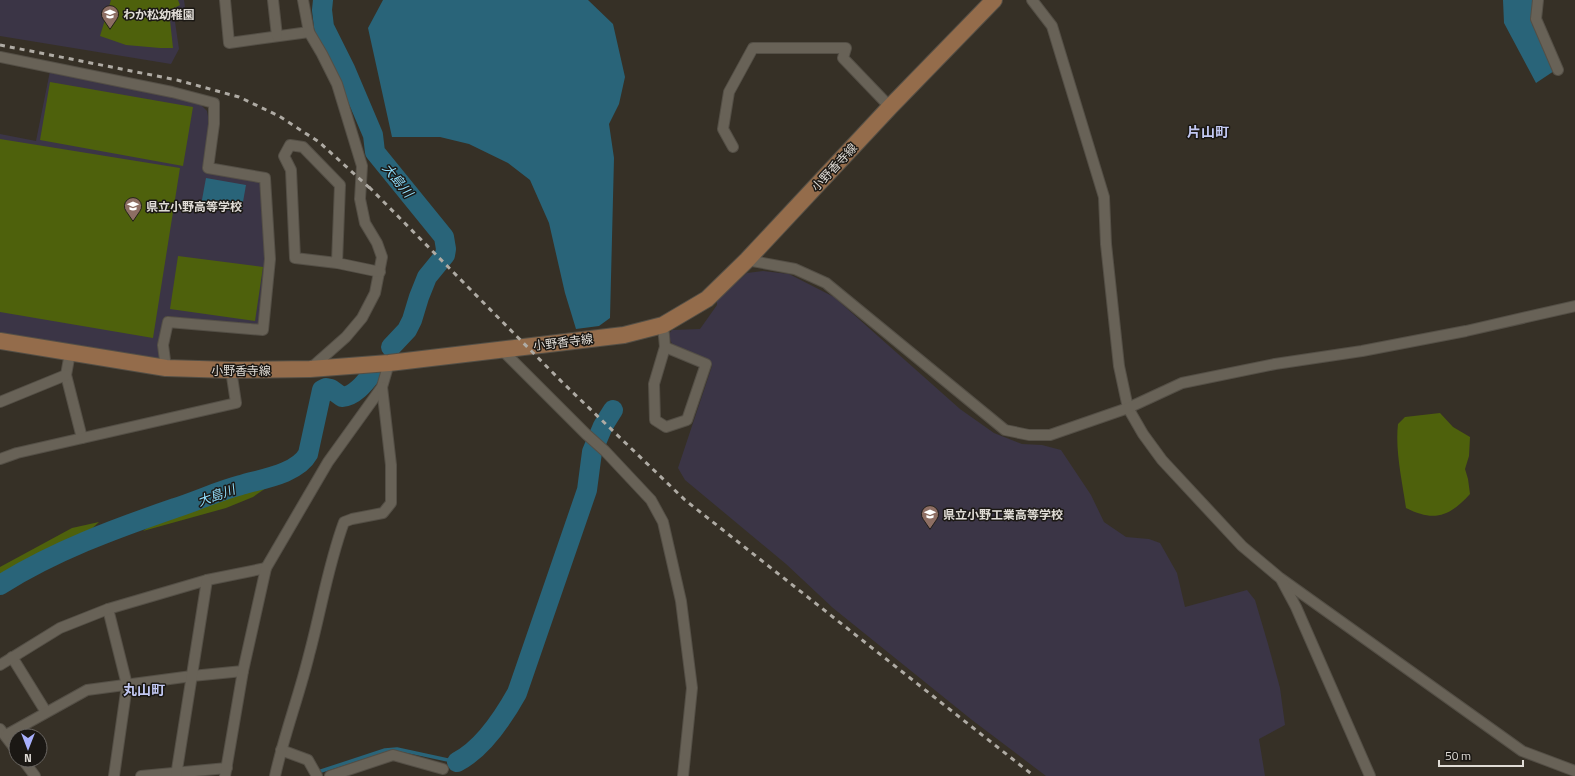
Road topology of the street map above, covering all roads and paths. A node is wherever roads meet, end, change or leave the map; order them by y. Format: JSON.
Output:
{"nodes":[{"id":1,"x":225,"y":0,"type":"edge"},
{"id":2,"x":273,"y":0,"type":"edge"},
{"id":3,"x":303,"y":0,"type":"edge"},
{"id":4,"x":994,"y":0,"type":"edge"},
{"id":5,"x":1032,"y":0,"type":"edge"},
{"id":6,"x":1538,"y":0,"type":"edge"},
{"id":7,"x":309,"y":32,"type":"junction"},
{"id":8,"x":277,"y":36,"type":"junction"},
{"id":9,"x":0,"y":57,"type":"edge"},
{"id":10,"x":1558,"y":70,"type":"dead end"},
{"id":11,"x":890,"y":107,"type":"junction"},
{"id":12,"x":733,"y":147,"type":"dead end"},
{"id":13,"x":747,"y":260,"type":"junction"},
{"id":14,"x":337,"y":263,"type":"junction"},
{"id":15,"x":380,"y":272,"type":"junction"},
{"id":16,"x":1575,"y":306,"type":"edge"},
{"id":17,"x":663,"y":324,"type":"junction"},
{"id":18,"x":0,"y":341,"type":"edge"},
{"id":19,"x":665,"y":347,"type":"junction"},
{"id":20,"x":502,"y":350,"type":"junction"},
{"id":21,"x":70,"y":353,"type":"junction"},
{"id":22,"x":389,"y":363,"type":"junction"},
{"id":23,"x":166,"y":368,"type":"junction"},
{"id":24,"x":231,"y":370,"type":"junction"},
{"id":25,"x":310,"y":370,"type":"junction"},
{"id":26,"x":66,"y":375,"type":"junction"},
{"id":27,"x":382,"y":387,"type":"junction"},
{"id":28,"x":0,"y":402,"type":"edge"},
{"id":29,"x":1128,"y":408,"type":"junction"},
{"id":30,"x":82,"y":438,"type":"junction"},
{"id":31,"x":0,"y":459,"type":"edge"},
{"id":32,"x":266,"y":568,"type":"junction"},
{"id":33,"x":1280,"y":578,"type":"junction"},
{"id":34,"x":207,"y":580,"type":"junction"},
{"id":35,"x":108,"y":609,"type":"junction"},
{"id":36,"x":12,"y":658,"type":"junction"},
{"id":37,"x":0,"y":665,"type":"edge"},
{"id":38,"x":243,"y":671,"type":"junction"},
{"id":39,"x":192,"y":676,"type":"junction"},
{"id":40,"x":127,"y":685,"type":"junction"},
{"id":41,"x":46,"y":712,"type":"junction"},
{"id":42,"x":3,"y":732,"type":"edge"},
{"id":43,"x":281,"y":750,"type":"junction"},
{"id":44,"x":439,"y":771,"type":"edge"},
{"id":45,"x":1575,"y":771,"type":"edge"},
{"id":46,"x":226,"y":772,"type":"edge"},
{"id":47,"x":315,"y":773,"type":"edge"},
{"id":48,"x":176,"y":774,"type":"edge"},
{"id":49,"x":114,"y":776,"type":"edge"},
{"id":50,"x":141,"y":776,"type":"edge"},
{"id":51,"x":275,"y":776,"type":"edge"},
{"id":52,"x":330,"y":776,"type":"edge"},
{"id":53,"x":683,"y":776,"type":"edge"},
{"id":54,"x":1370,"y":776,"type":"edge"}],
"edges":[{"from":1,"to":8,"type":"street"},
{"from":2,"to":8,"type":"street"},
{"from":3,"to":7,"type":"street"},
{"from":4,"to":11,"type":"main road","name":"小野香寺線"},
{"from":5,"to":29,"type":"street"},
{"from":6,"to":10,"type":"street"},
{"from":7,"to":8,"type":"street"},
{"from":7,"to":15,"type":"street"},
{"from":9,"to":23,"type":"street"},
{"from":11,"to":12,"type":"street"},
{"from":11,"to":13,"type":"main road","name":"小野香寺線"},
{"from":13,"to":17,"type":"main road","name":"小野香寺線"},
{"from":13,"to":29,"type":"street"},
{"from":14,"to":14,"type":"street"},
{"from":14,"to":15,"type":"street"},
{"from":15,"to":25,"type":"street"},
{"from":16,"to":29,"type":"street"},
{"from":17,"to":19,"type":"street"},
{"from":17,"to":20,"type":"main road","name":"小野香寺線"},
{"from":18,"to":21,"type":"main road","name":"小野香寺線"},
{"from":19,"to":19,"type":"street"},
{"from":20,"to":22,"type":"main road","name":"小野香寺線"},
{"from":20,"to":53,"type":"street"},
{"from":21,"to":23,"type":"main road","name":"小野香寺線"},
{"from":21,"to":26,"type":"street"},
{"from":22,"to":25,"type":"main road","name":"小野香寺線"},
{"from":22,"to":27,"type":"street"},
{"from":23,"to":24,"type":"main road","name":"小野香寺線"},
{"from":24,"to":25,"type":"main road","name":"小野香寺線"},
{"from":24,"to":30,"type":"street"},
{"from":26,"to":28,"type":"street"},
{"from":26,"to":30,"type":"street"},
{"from":27,"to":32,"type":"street"},
{"from":27,"to":43,"type":"street"},
{"from":29,"to":33,"type":"street"},
{"from":30,"to":31,"type":"street"},
{"from":32,"to":34,"type":"street"},
{"from":32,"to":38,"type":"street"},
{"from":33,"to":45,"type":"street"},
{"from":33,"to":54,"type":"street"},
{"from":34,"to":35,"type":"street"},
{"from":34,"to":39,"type":"street"},
{"from":35,"to":36,"type":"street"},
{"from":35,"to":40,"type":"street"},
{"from":36,"to":37,"type":"street"},
{"from":36,"to":41,"type":"street"},
{"from":38,"to":39,"type":"street"},
{"from":38,"to":46,"type":"street"},
{"from":39,"to":40,"type":"street"},
{"from":39,"to":48,"type":"street"},
{"from":40,"to":41,"type":"street"},
{"from":40,"to":49,"type":"street"},
{"from":41,"to":42,"type":"street"},
{"from":43,"to":47,"type":"street"},
{"from":43,"to":51,"type":"street"},
{"from":44,"to":52,"type":"street"},
{"from":46,"to":48,"type":"street"},
{"from":48,"to":50,"type":"street"}]}
